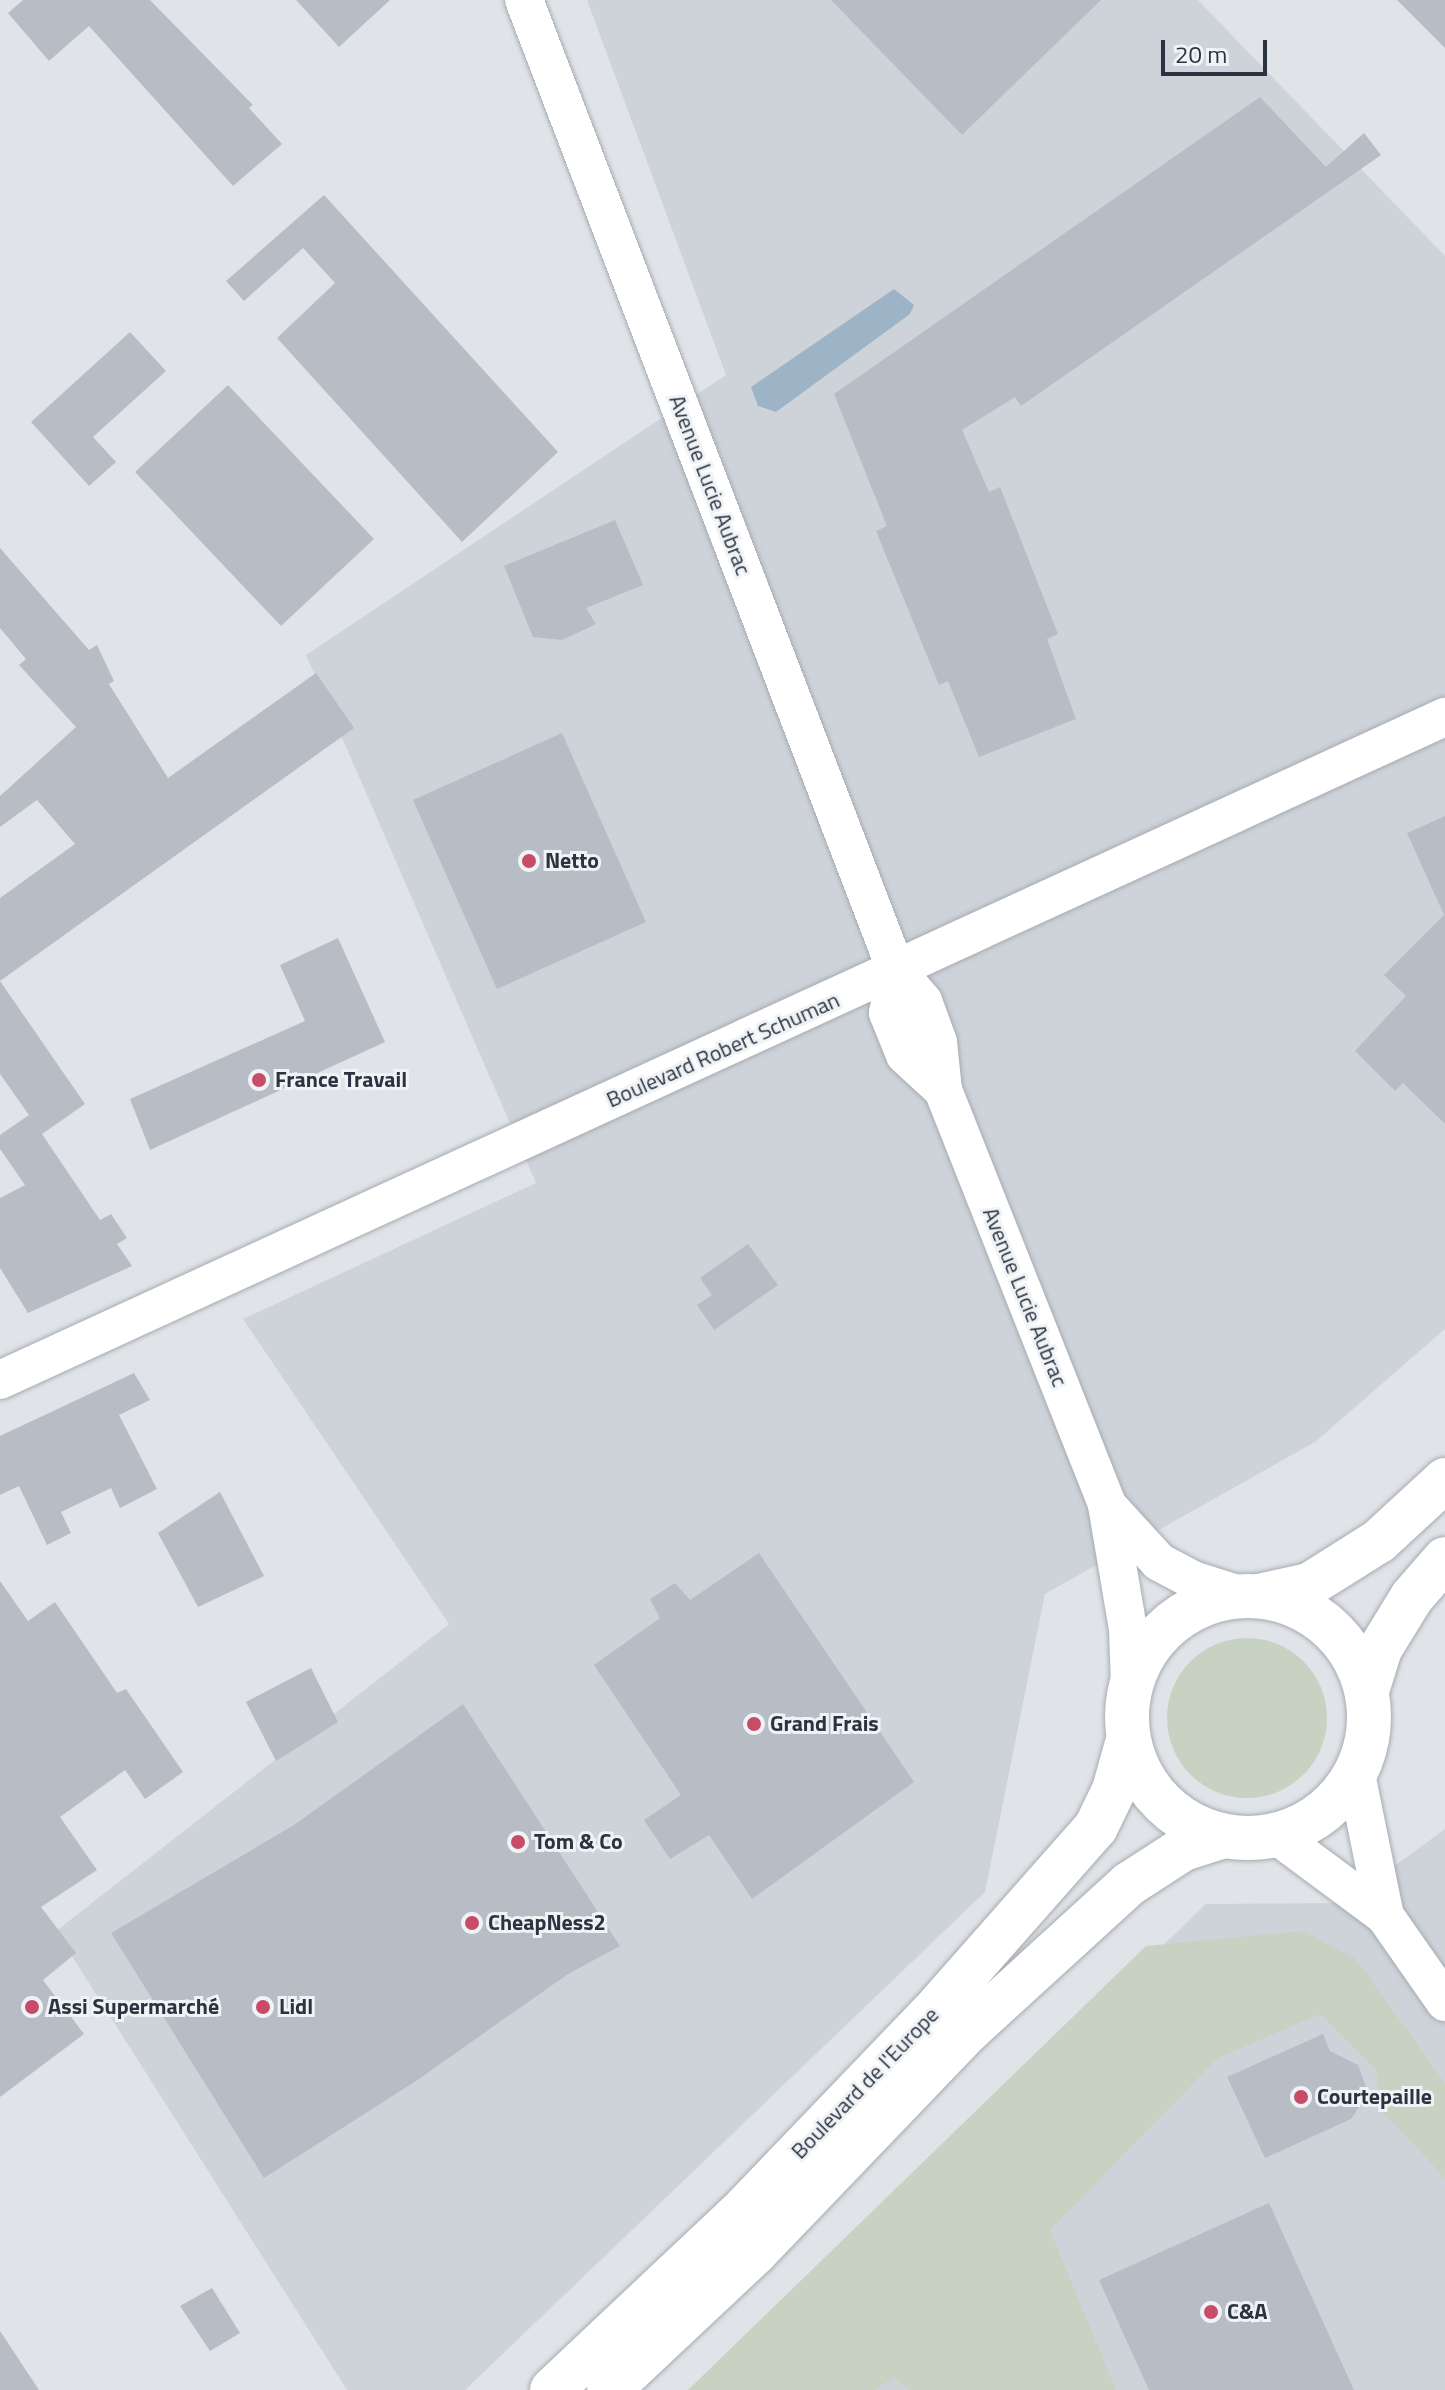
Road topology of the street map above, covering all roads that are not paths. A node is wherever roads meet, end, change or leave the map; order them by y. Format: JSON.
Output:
{"nodes":[{"id":1,"x":524,"y":0,"type":"edge"},
{"id":2,"x":1445,"y":717,"type":"edge"},
{"id":3,"x":896,"y":970,"type":"junction"},
{"id":4,"x":0,"y":1380,"type":"edge"},
{"id":5,"x":1445,"y":1480,"type":"edge"},
{"id":6,"x":1107,"y":1505,"type":"junction"},
{"id":7,"x":1445,"y":1559,"type":"edge"},
{"id":8,"x":1251,"y":1596,"type":"junction"},
{"id":9,"x":1130,"y":1685,"type":"junction"},
{"id":10,"x":1367,"y":1691,"type":"junction"},
{"id":11,"x":1128,"y":1740,"type":"junction"},
{"id":12,"x":1356,"y":1774,"type":"junction"},
{"id":13,"x":1276,"y":1835,"type":"junction"},
{"id":14,"x":1224,"y":1836,"type":"junction"},
{"id":15,"x":1385,"y":1916,"type":"junction"},
{"id":16,"x":1445,"y":2002,"type":"edge"},
{"id":17,"x":552,"y":2390,"type":"edge"},
{"id":18,"x":609,"y":2390,"type":"edge"}],
"edges":[{"from":1,"to":3,"type":"street","name":"Avenue Lucie Aubrac"},
{"from":2,"to":3,"type":"street","name":"Boulevard Robert Schuman"},
{"from":3,"to":4,"type":"street","name":"Boulevard Robert Schuman"},
{"from":3,"to":6,"type":"street","name":"Avenue Lucie Aubrac"},
{"from":5,"to":8,"type":"main road"},
{"from":6,"to":8,"type":"street","name":"Avenue Lucie Aubrac"},
{"from":6,"to":9,"type":"street","name":"Avenue Lucie Aubrac"},
{"from":7,"to":10,"type":"main road"},
{"from":8,"to":9,"type":"main road"},
{"from":8,"to":10,"type":"main road"},
{"from":9,"to":11,"type":"main road"},
{"from":10,"to":12,"type":"main road"},
{"from":11,"to":14,"type":"main road"},
{"from":11,"to":17,"type":"main road","name":"Boulevard de l'Europe"},
{"from":12,"to":13,"type":"main road"},
{"from":12,"to":15,"type":"street"},
{"from":13,"to":14,"type":"main road"},
{"from":13,"to":15,"type":"street"},
{"from":14,"to":18,"type":"main road","name":"Boulevard de l'Europe"},
{"from":15,"to":16,"type":"street"}]}
